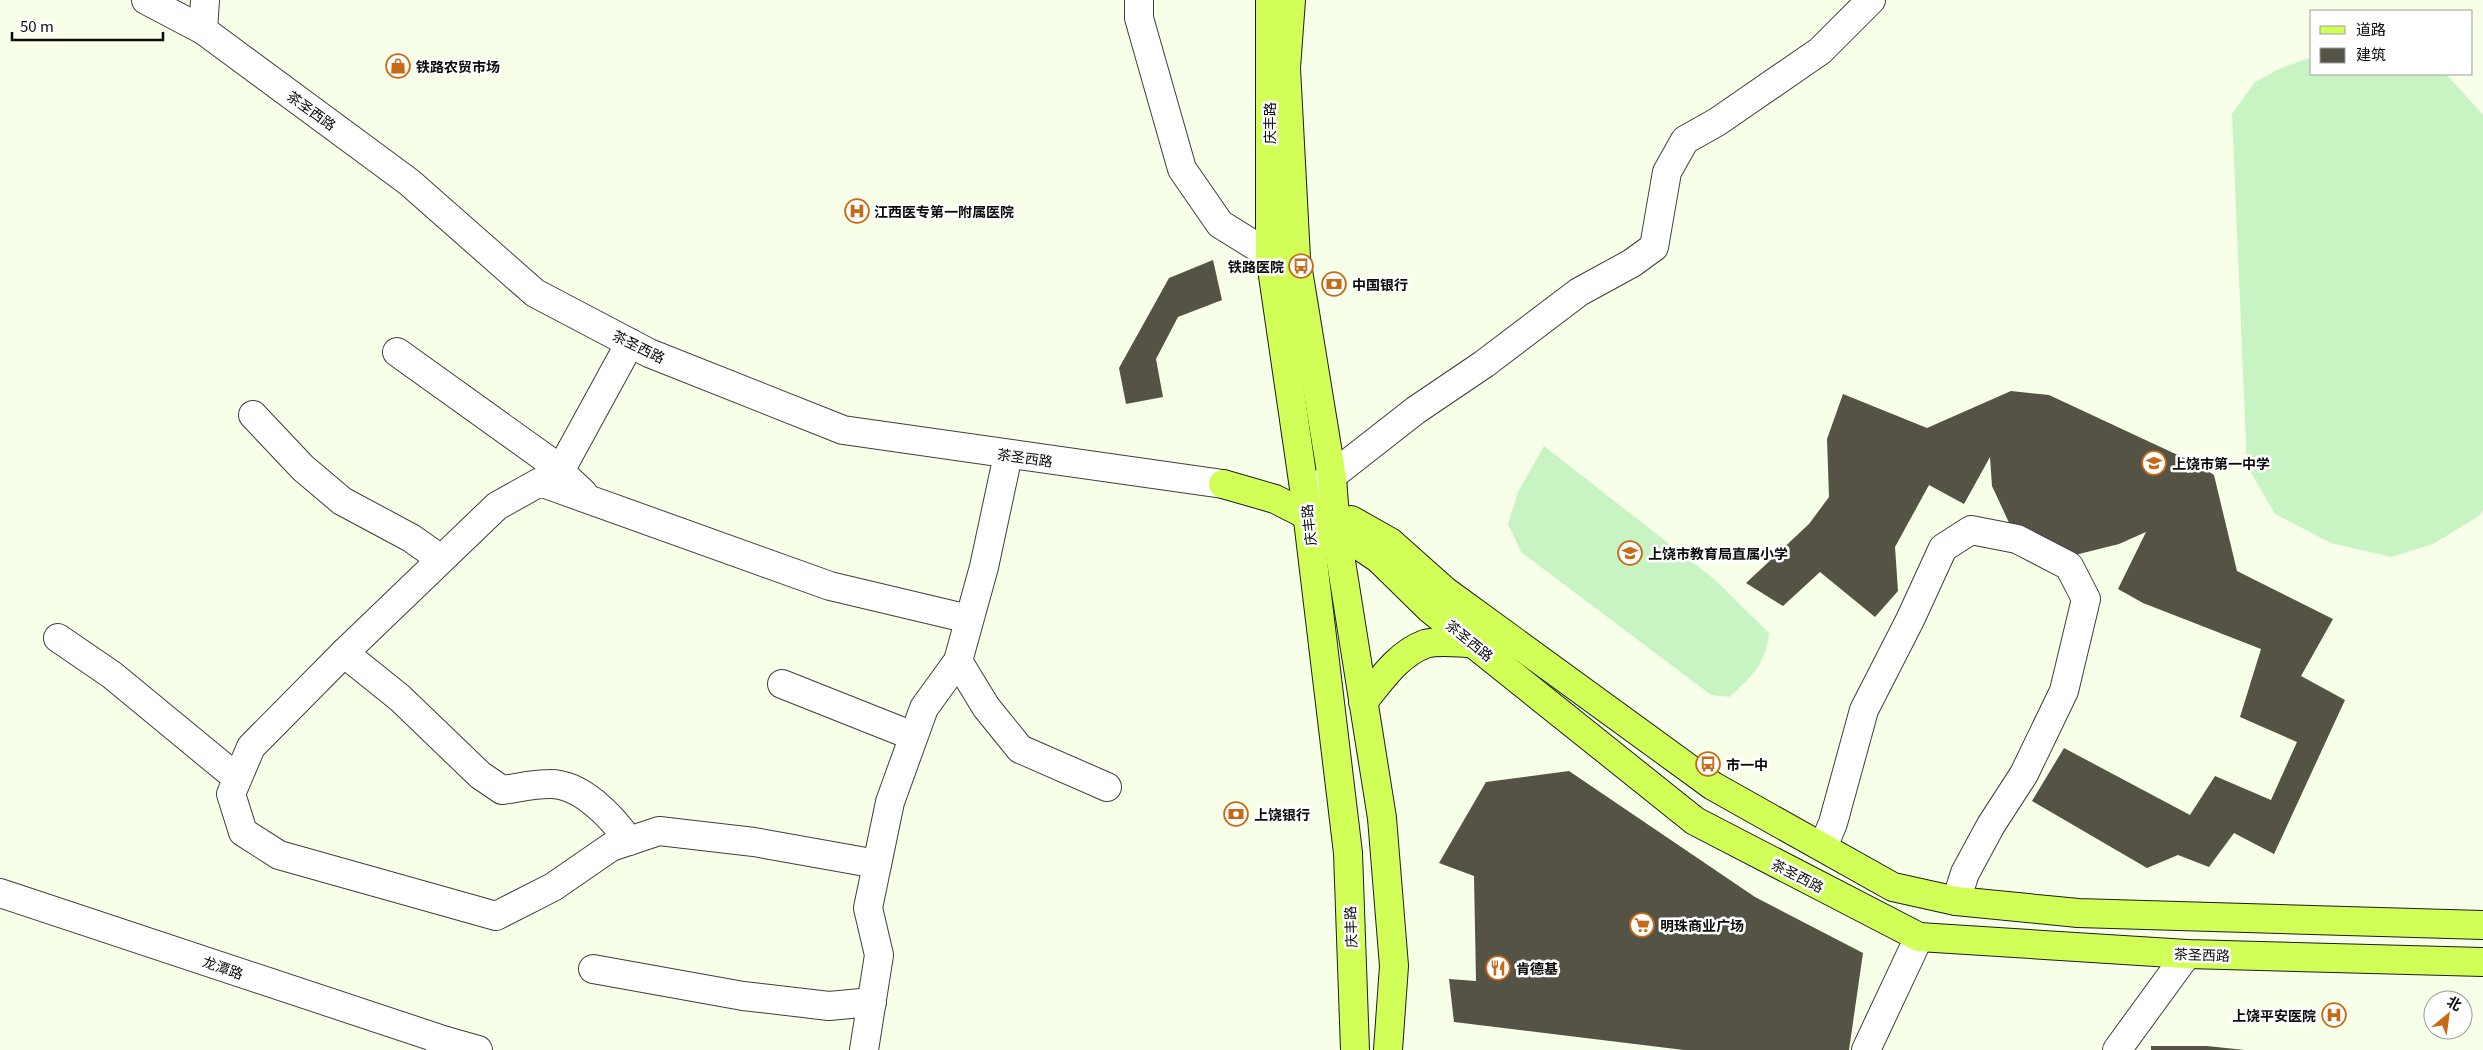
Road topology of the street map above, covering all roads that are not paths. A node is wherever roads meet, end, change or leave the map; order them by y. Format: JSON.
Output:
{"nodes":[{"id":1,"x":146,"y":0,"type":"edge"},
{"id":2,"x":205,"y":0,"type":"edge"},
{"id":3,"x":1139,"y":0,"type":"edge"},
{"id":4,"x":1270,"y":0,"type":"edge"},
{"id":5,"x":1291,"y":0,"type":"edge"},
{"id":6,"x":1871,"y":0,"type":"edge"},
{"id":7,"x":203,"y":30,"type":"junction"},
{"id":8,"x":1270,"y":255,"type":"junction"},
{"id":9,"x":630,"y":343,"type":"junction"},
{"id":10,"x":397,"y":352,"type":"dead end"},
{"id":11,"x":253,"y":415,"type":"dead end"},
{"id":12,"x":1008,"y":455,"type":"junction"},
{"id":13,"x":560,"y":471,"type":"junction"},
{"id":14,"x":1332,"y":478,"type":"junction"},
{"id":15,"x":1223,"y":484,"type":"joint"},
{"id":16,"x":589,"y":499,"type":"junction"},
{"id":17,"x":1306,"y":505,"type":"junction"},
{"id":18,"x":1336,"y":520,"type":"junction"},
{"id":19,"x":441,"y":559,"type":"junction"},
{"id":20,"x":969,"y":619,"type":"junction"},
{"id":21,"x":58,"y":638,"type":"dead end"},
{"id":22,"x":1472,"y":643,"type":"junction"},
{"id":23,"x":344,"y":653,"type":"junction"},
{"id":24,"x":958,"y":661,"type":"junction"},
{"id":25,"x":782,"y":684,"type":"dead end"},
{"id":26,"x":1363,"y":702,"type":"junction"},
{"id":27,"x":914,"y":736,"type":"junction"},
{"id":28,"x":237,"y":778,"type":"junction"},
{"id":29,"x":1107,"y":787,"type":"dead end"},
{"id":30,"x":629,"y":841,"type":"junction"},
{"id":31,"x":1823,"y":847,"type":"junction"},
{"id":32,"x":877,"y":864,"type":"junction"},
{"id":33,"x":0,"y":892,"type":"edge"},
{"id":34,"x":1956,"y":901,"type":"junction"},
{"id":35,"x":2483,"y":925,"type":"edge"},
{"id":36,"x":1919,"y":937,"type":"junction"},
{"id":37,"x":2187,"y":954,"type":"junction"},
{"id":38,"x":2483,"y":962,"type":"edge"},
{"id":39,"x":592,"y":969,"type":"dead end"},
{"id":40,"x":872,"y":1002,"type":"junction"},
{"id":41,"x":443,"y":1046,"type":"edge"},
{"id":42,"x":478,"y":1050,"type":"edge"},
{"id":43,"x":864,"y":1050,"type":"edge"},
{"id":44,"x":1355,"y":1050,"type":"edge"},
{"id":45,"x":1388,"y":1050,"type":"edge"},
{"id":46,"x":1866,"y":1050,"type":"edge"},
{"id":47,"x":2117,"y":1050,"type":"edge"}],
"edges":[{"from":1,"to":7,"type":"street","name":"茶圣西路"},
{"from":2,"to":7,"type":"street"},
{"from":3,"to":8,"type":"street"},
{"from":4,"to":8,"type":"main road","name":"庆丰路"},
{"from":5,"to":14,"type":"main road"},
{"from":6,"to":14,"type":"street"},
{"from":7,"to":9,"type":"street","name":"茶圣西路"},
{"from":8,"to":17,"type":"main road","name":"庆丰路"},
{"from":9,"to":12,"type":"street","name":"茶圣西路"},
{"from":9,"to":13,"type":"street"},
{"from":10,"to":13,"type":"street"},
{"from":11,"to":19,"type":"street"},
{"from":12,"to":15,"type":"street","name":"茶圣西路"},
{"from":12,"to":20,"type":"street"},
{"from":13,"to":16,"type":"street"},
{"from":14,"to":17,"type":"street"},
{"from":14,"to":18,"type":"main road"},
{"from":15,"to":17,"type":"main road","name":"茶圣西路"},
{"from":16,"to":19,"type":"street"},
{"from":16,"to":20,"type":"street"},
{"from":17,"to":18,"type":"main road","name":"茶圣西路"},
{"from":17,"to":44,"type":"main road","name":"庆丰路"},
{"from":18,"to":22,"type":"main road","name":"茶圣西路"},
{"from":18,"to":26,"type":"main road"},
{"from":18,"to":31,"type":"main road","name":"茶圣西路"},
{"from":19,"to":23,"type":"street"},
{"from":20,"to":24,"type":"street"},
{"from":21,"to":28,"type":"street"},
{"from":22,"to":26,"type":"main road"},
{"from":22,"to":36,"type":"main road","name":"茶圣西路"},
{"from":23,"to":28,"type":"street"},
{"from":23,"to":30,"type":"street"},
{"from":24,"to":27,"type":"street"},
{"from":24,"to":29,"type":"street"},
{"from":25,"to":27,"type":"street"},
{"from":26,"to":45,"type":"main road"},
{"from":27,"to":32,"type":"street"},
{"from":28,"to":30,"type":"street"},
{"from":30,"to":32,"type":"street"},
{"from":31,"to":34,"type":"main road","name":"茶圣西路"},
{"from":31,"to":34,"type":"street"},
{"from":32,"to":40,"type":"street"},
{"from":33,"to":41,"type":"street","name":"龙潭路"},
{"from":34,"to":35,"type":"main road","name":"茶圣西路"},
{"from":36,"to":37,"type":"main road","name":"茶圣西路"},
{"from":36,"to":46,"type":"street"},
{"from":37,"to":38,"type":"main road","name":"茶圣西路"},
{"from":37,"to":47,"type":"street"},
{"from":39,"to":40,"type":"street"},
{"from":40,"to":43,"type":"street"},
{"from":41,"to":42,"type":"street","name":"龙潭路"}]}
